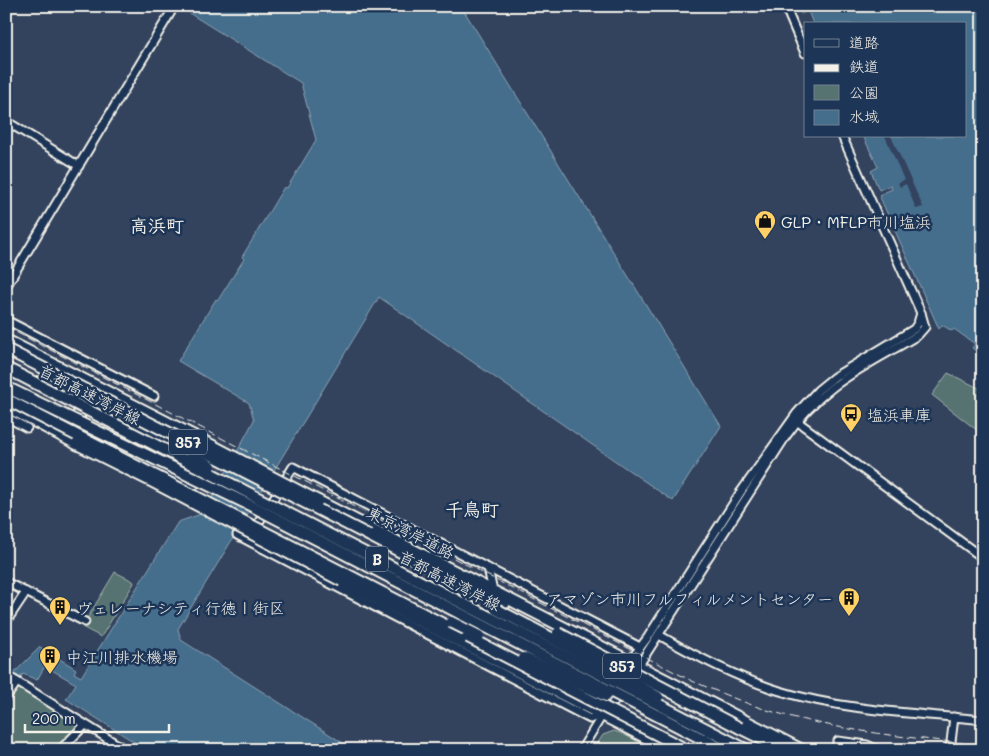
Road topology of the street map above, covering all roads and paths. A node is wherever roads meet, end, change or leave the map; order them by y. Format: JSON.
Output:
{"nodes":[{"id":1,"x":785,"y":6,"type":"edge"},
{"id":2,"x":171,"y":12,"type":"dead end"},
{"id":3,"x":804,"y":51,"type":"edge"},
{"id":4,"x":6,"y":121,"type":"edge"},
{"id":5,"x":843,"y":138,"type":"edge"},
{"id":6,"x":78,"y":166,"type":"junction"},
{"id":7,"x":6,"y":287,"type":"edge"},
{"id":8,"x":6,"y":320,"type":"edge"},
{"id":9,"x":6,"y":340,"type":"edge"},
{"id":10,"x":6,"y":349,"type":"edge"},
{"id":11,"x":6,"y":368,"type":"edge"},
{"id":12,"x":33,"y":382,"type":"junction"},
{"id":13,"x":6,"y":387,"type":"edge"},
{"id":14,"x":154,"y":396,"type":"dead end"},
{"id":15,"x":6,"y":399,"type":"edge"},
{"id":16,"x":6,"y":406,"type":"edge"},
{"id":17,"x":6,"y":417,"type":"edge"},
{"id":18,"x":795,"y":419,"type":"junction"},
{"id":19,"x":27,"y":428,"type":"dead end"},
{"id":20,"x":192,"y":436,"type":"junction"},
{"id":21,"x":763,"y":466,"type":"junction"},
{"id":22,"x":153,"y":482,"type":"junction"},
{"id":23,"x":740,"y":493,"type":"junction"},
{"id":24,"x":747,"y":497,"type":"junction"},
{"id":25,"x":301,"y":501,"type":"junction"},
{"id":26,"x":269,"y":503,"type":"junction"},
{"id":27,"x":257,"y":527,"type":"junction"},
{"id":28,"x":371,"y":533,"type":"junction"},
{"id":29,"x":237,"y":535,"type":"dead end"},
{"id":30,"x":248,"y":541,"type":"junction"},
{"id":31,"x":983,"y":558,"type":"edge"},
{"id":32,"x":703,"y":559,"type":"junction"},
{"id":33,"x":488,"y":568,"type":"junction"},
{"id":34,"x":344,"y":578,"type":"junction"},
{"id":35,"x":6,"y":582,"type":"edge"},
{"id":36,"x":368,"y":585,"type":"junction"},
{"id":37,"x":26,"y":592,"type":"junction"},
{"id":38,"x":494,"y":592,"type":"junction"},
{"id":39,"x":677,"y":600,"type":"junction"},
{"id":40,"x":500,"y":607,"type":"junction"},
{"id":41,"x":6,"y":622,"type":"edge"},
{"id":42,"x":85,"y":622,"type":"dead end"},
{"id":43,"x":659,"y":635,"type":"junction"},
{"id":44,"x":640,"y":647,"type":"junction"},
{"id":45,"x":634,"y":664,"type":"junction"},
{"id":46,"x":7,"y":677,"type":"edge"},
{"id":47,"x":17,"y":682,"type":"junction"},
{"id":48,"x":6,"y":698,"type":"edge"},
{"id":49,"x":638,"y":706,"type":"junction"},
{"id":50,"x":602,"y":714,"type":"junction"},
{"id":51,"x":954,"y":717,"type":"junction"},
{"id":52,"x":983,"y":720,"type":"edge"},
{"id":53,"x":85,"y":724,"type":"junction"},
{"id":54,"x":60,"y":750,"type":"edge"},
{"id":55,"x":126,"y":750,"type":"edge"},
{"id":56,"x":581,"y":750,"type":"edge"},
{"id":57,"x":670,"y":750,"type":"edge"},
{"id":58,"x":687,"y":750,"type":"edge"},
{"id":59,"x":724,"y":750,"type":"edge"},
{"id":60,"x":748,"y":750,"type":"edge"},
{"id":61,"x":784,"y":750,"type":"edge"},
{"id":62,"x":802,"y":750,"type":"edge"},
{"id":63,"x":834,"y":750,"type":"edge"},
{"id":64,"x":878,"y":750,"type":"edge"},
{"id":65,"x":950,"y":750,"type":"edge"}],
"edges":[{"from":1,"to":3,"type":"street"},
{"from":2,"to":6,"type":"street"},
{"from":4,"to":6,"type":"street"},
{"from":5,"to":18,"type":"street"},
{"from":6,"to":7,"type":"street"},
{"from":8,"to":14,"type":"street"},
{"from":9,"to":20,"type":"highway","name":"東京湾岸道路","number":"357"},
{"from":10,"to":25,"type":"highway","name":"東京湾岸道路","number":"357","bridge":true},
{"from":11,"to":12,"type":"highway","name":"首都高速湾岸線","number":"B","bridge":true},
{"from":12,"to":26,"type":"highway","name":"首都高速湾岸線","number":"B","bridge":true},
{"from":12,"to":26,"type":"highway","bridge":true},
{"from":13,"to":49,"type":"highway","name":"首都高速湾岸線","number":"B","bridge":true},
{"from":15,"to":27,"type":"highway","bridge":true},
{"from":16,"to":22,"type":"highway","bridge":true},
{"from":17,"to":19,"type":"street"},
{"from":18,"to":21,"type":"street"},
{"from":18,"to":31,"type":"street"},
{"from":20,"to":25,"type":"highway","bridge":true},
{"from":20,"to":28,"type":"highway","name":"東京湾岸道路","number":"357","bridge":true},
{"from":21,"to":23,"type":"street"},
{"from":21,"to":24,"type":"street"},
{"from":22,"to":27,"type":"highway","bridge":true},
{"from":22,"to":34,"type":"highway","bridge":true},
{"from":23,"to":24,"type":"street"},
{"from":23,"to":32,"type":"street"},
{"from":24,"to":32,"type":"street"},
{"from":25,"to":28,"type":"highway","name":"東京湾岸道路","number":"357","bridge":true},
{"from":26,"to":60,"type":"highway","name":"首都高速湾岸線","number":"B","bridge":true},
{"from":27,"to":34,"type":"highway","bridge":true},
{"from":28,"to":38,"type":"highway","name":"東京湾岸道路","number":"357"},
{"from":28,"to":40,"type":"highway","name":"東京湾岸道路","number":"357"},
{"from":29,"to":30,"type":"street"},
{"from":30,"to":33,"type":"street"},
{"from":30,"to":50,"type":"street"},
{"from":32,"to":39,"type":"street"},
{"from":33,"to":38,"type":"street"},
{"from":33,"to":44,"type":"street"},
{"from":34,"to":36,"type":"highway"},
{"from":34,"to":50,"type":"highway"},
{"from":35,"to":37,"type":"street"},
{"from":36,"to":49,"type":"highway","bridge":true},
{"from":36,"to":58,"type":"highway","bridge":true},
{"from":37,"to":41,"type":"street"},
{"from":37,"to":42,"type":"street"},
{"from":38,"to":45,"type":"highway","name":"東京湾岸道路","number":"357"},
{"from":39,"to":43,"type":"street"},
{"from":39,"to":44,"type":"street"},
{"from":40,"to":60,"type":"highway","bridge":true},
{"from":40,"to":61,"type":"highway","number":"357","bridge":true},
{"from":43,"to":45,"type":"street"},
{"from":43,"to":51,"type":"street"},
{"from":44,"to":45,"type":"street"},
{"from":45,"to":50,"type":"street"},
{"from":45,"to":62,"type":"highway","name":"東京湾岸道路","number":"357"},
{"from":46,"to":47,"type":"street"},
{"from":47,"to":48,"type":"street"},
{"from":47,"to":53,"type":"street"},
{"from":49,"to":59,"type":"highway","name":"首都高速湾岸線","number":"B","bridge":true},
{"from":50,"to":56,"type":"street"},
{"from":50,"to":57,"type":"highway"},
{"from":51,"to":52,"type":"street"},
{"from":51,"to":65,"type":"street"},
{"from":53,"to":54,"type":"street"},
{"from":53,"to":55,"type":"street"},
{"from":63,"to":64,"type":"street"}]}
